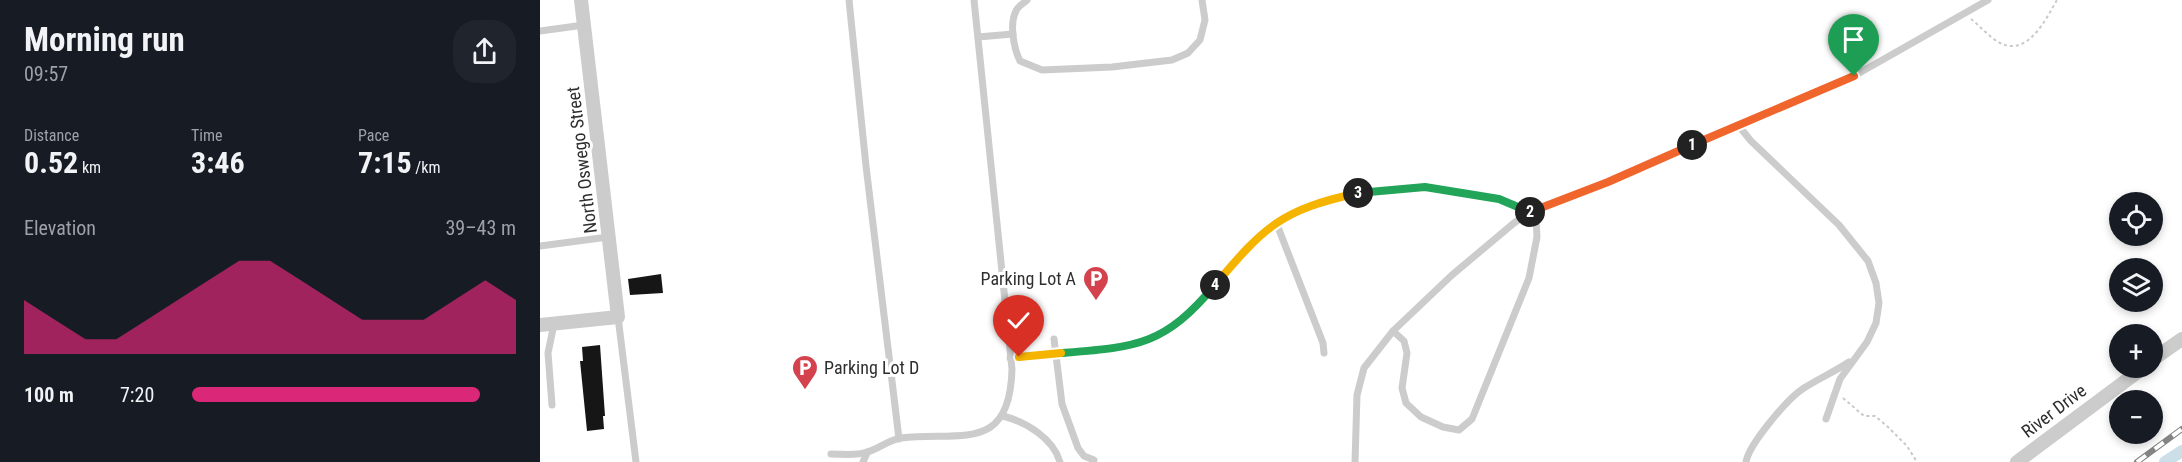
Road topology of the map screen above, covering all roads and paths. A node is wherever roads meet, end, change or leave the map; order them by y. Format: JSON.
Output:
{"nodes":[{"id":1,"x":581,"y":0,"type":"edge"},
{"id":2,"x":849,"y":0,"type":"edge"},
{"id":3,"x":974,"y":0,"type":"edge"},
{"id":4,"x":1027,"y":0,"type":"edge"},
{"id":5,"x":1202,"y":0,"type":"edge"},
{"id":6,"x":1988,"y":0,"type":"edge"},
{"id":7,"x":2057,"y":0,"type":"edge"},
{"id":8,"x":1965,"y":14,"type":"junction"},
{"id":9,"x":584,"y":25,"type":"junction"},
{"id":10,"x":540,"y":31,"type":"edge"},
{"id":11,"x":1013,"y":34,"type":"junction"},
{"id":12,"x":978,"y":38,"type":"junction"},
{"id":13,"x":1738,"y":125,"type":"junction"},
{"id":14,"x":1530,"y":212,"type":"junction"},
{"id":15,"x":1276,"y":222,"type":"junction"},
{"id":16,"x":609,"y":237,"type":"junction"},
{"id":17,"x":540,"y":246,"type":"edge"},
{"id":18,"x":618,"y":316,"type":"junction"},
{"id":19,"x":547,"y":324,"type":"edge"},
{"id":20,"x":1393,"y":331,"type":"junction"},
{"id":21,"x":1054,"y":339,"type":"dead end"},
{"id":22,"x":2182,"y":339,"type":"edge"},
{"id":23,"x":2163,"y":352,"type":"edge"},
{"id":24,"x":1324,"y":353,"type":"dead end"},
{"id":25,"x":1055,"y":354,"type":"junction"},
{"id":26,"x":1010,"y":358,"type":"junction"},
{"id":27,"x":1853,"y":360,"type":"junction"},
{"id":28,"x":2130,"y":378,"type":"edge"},
{"id":29,"x":1836,"y":391,"type":"junction"},
{"id":30,"x":552,"y":405,"type":"dead end"},
{"id":31,"x":1003,"y":416,"type":"junction"},
{"id":32,"x":1826,"y":419,"type":"dead end"},
{"id":33,"x":898,"y":439,"type":"junction"},
{"id":34,"x":867,"y":453,"type":"junction"},
{"id":35,"x":831,"y":454,"type":"dead end"},
{"id":36,"x":1094,"y":460,"type":"dead end"},
{"id":37,"x":636,"y":462,"type":"edge"},
{"id":38,"x":863,"y":462,"type":"edge"},
{"id":39,"x":1060,"y":462,"type":"edge"},
{"id":40,"x":1355,"y":462,"type":"edge"},
{"id":41,"x":1746,"y":462,"type":"edge"},
{"id":42,"x":1917,"y":462,"type":"edge"},
{"id":43,"x":2017,"y":462,"type":"edge"}],
"edges":[{"from":1,"to":9,"type":"street","name":"North Oswego Street"},
{"from":2,"to":33,"type":"lane"},
{"from":3,"to":12,"type":"lane"},
{"from":4,"to":11,"type":"lane"},
{"from":5,"to":11,"type":"lane"},
{"from":6,"to":8,"type":"lane"},
{"from":7,"to":8,"type":"path"},
{"from":8,"to":13,"type":"lane"},
{"from":9,"to":10,"type":"lane"},
{"from":9,"to":16,"type":"street","name":"North Oswego Street"},
{"from":11,"to":12,"type":"lane"},
{"from":12,"to":26,"type":"lane"},
{"from":13,"to":14,"type":"lane"},
{"from":13,"to":27,"type":"lane"},
{"from":14,"to":15,"type":"lane"},
{"from":14,"to":20,"type":"lane"},
{"from":14,"to":20,"type":"lane"},
{"from":15,"to":24,"type":"lane"},
{"from":15,"to":25,"type":"lane"},
{"from":16,"to":17,"type":"lane"},
{"from":16,"to":18,"type":"street","name":"North Oswego Street"},
{"from":18,"to":19,"type":"street"},
{"from":18,"to":37,"type":"lane"},
{"from":19,"to":30,"type":"lane"},
{"from":20,"to":40,"type":"lane"},
{"from":21,"to":25,"type":"lane"},
{"from":22,"to":23,"type":"street"},
{"from":25,"to":26,"type":"lane"},
{"from":25,"to":36,"type":"lane"},
{"from":26,"to":31,"type":"lane"},
{"from":27,"to":29,"type":"lane"},
{"from":27,"to":41,"type":"lane"},
{"from":28,"to":43,"type":"street","name":"River Drive"},
{"from":29,"to":32,"type":"lane"},
{"from":29,"to":42,"type":"path"},
{"from":31,"to":33,"type":"lane"},
{"from":31,"to":39,"type":"lane"},
{"from":33,"to":34,"type":"lane"},
{"from":34,"to":35,"type":"lane"},
{"from":34,"to":38,"type":"lane"}]}
